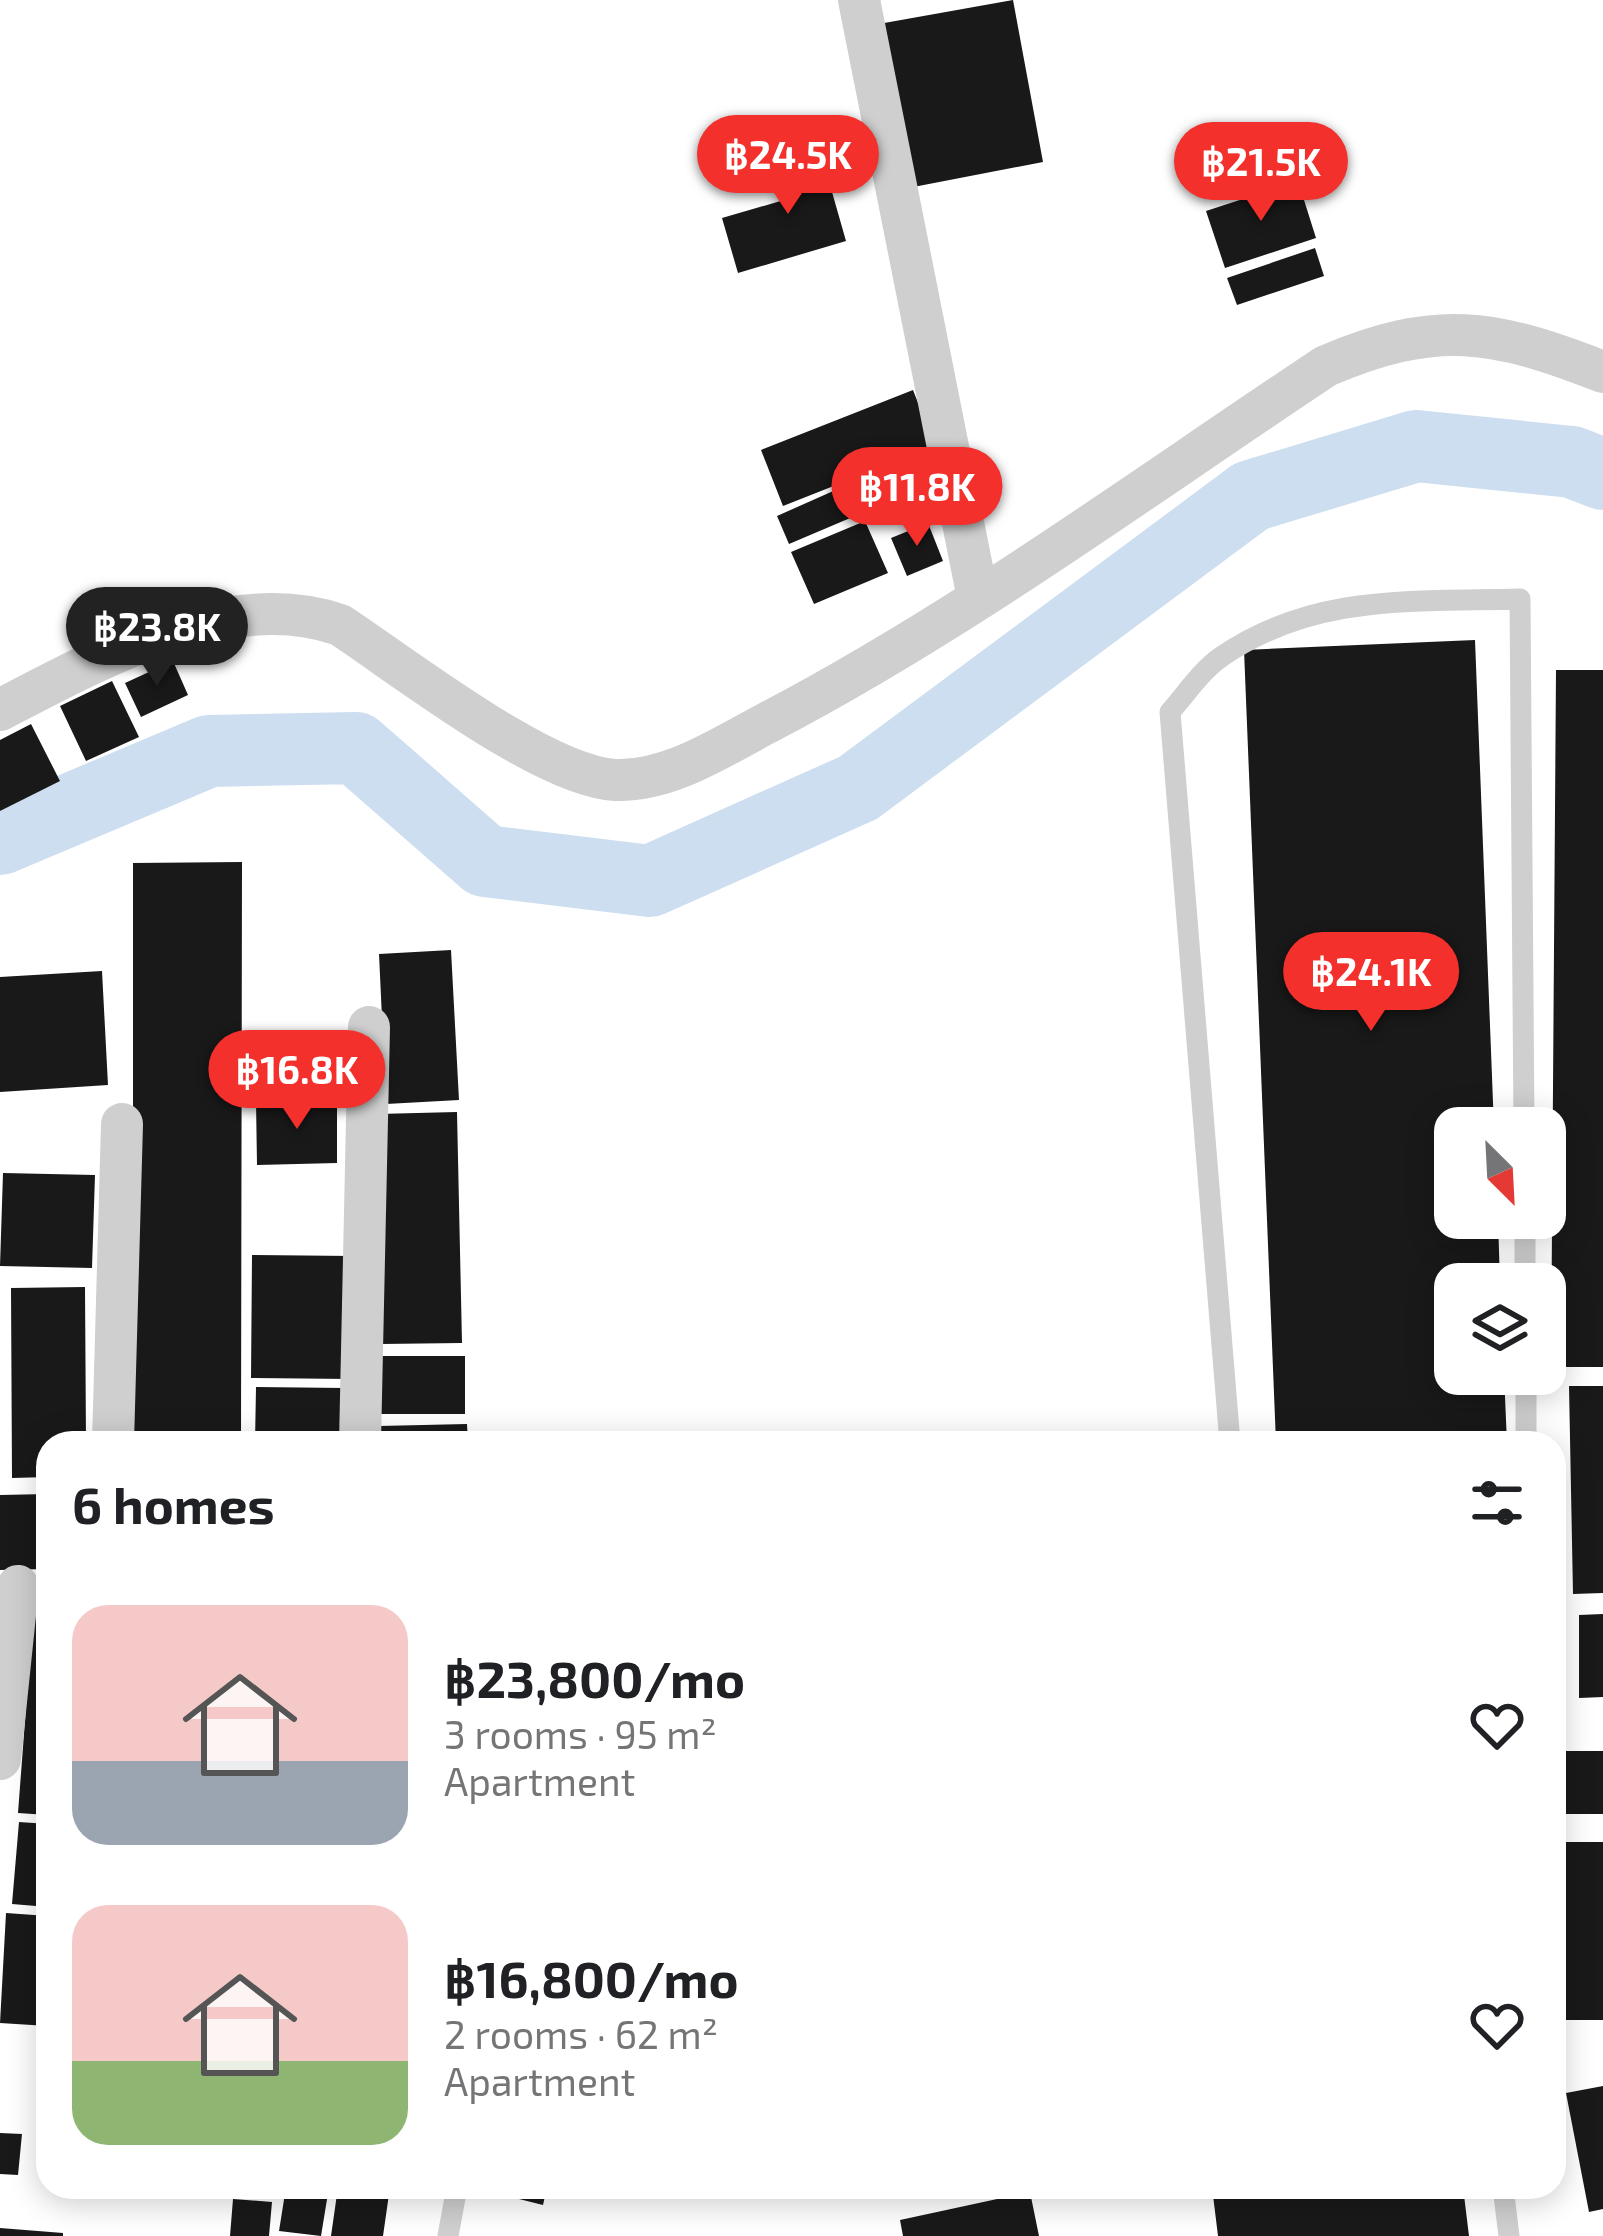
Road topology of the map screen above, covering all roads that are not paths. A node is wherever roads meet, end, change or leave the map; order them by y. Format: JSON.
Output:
{"nodes":[{"id":1,"x":859,"y":0,"type":"edge"},
{"id":2,"x":1603,"y":372,"type":"edge"},
{"id":3,"x":978,"y":598,"type":"junction"},
{"id":4,"x":0,"y":710,"type":"edge"},
{"id":5,"x":369,"y":1028,"type":"dead end"},
{"id":6,"x":1524,"y":1107,"type":"edge"},
{"id":7,"x":122,"y":1124,"type":"dead end"},
{"id":8,"x":1526,"y":1395,"type":"edge"},
{"id":9,"x":113,"y":1431,"type":"edge"},
{"id":10,"x":360,"y":1431,"type":"edge"},
{"id":11,"x":1230,"y":1431,"type":"edge"},
{"id":12,"x":1526,"y":1431,"type":"edge"},
{"id":13,"x":22,"y":1587,"type":"edge"},
{"id":14,"x":0,"y":1759,"type":"edge"},
{"id":15,"x":455,"y":2199,"type":"edge"},
{"id":16,"x":1504,"y":2199,"type":"edge"},
{"id":17,"x":448,"y":2236,"type":"edge"},
{"id":18,"x":1508,"y":2236,"type":"edge"}],
"edges":[{"from":1,"to":3,"type":"street"},
{"from":2,"to":3,"type":"street"},
{"from":3,"to":4,"type":"street"},
{"from":5,"to":10,"type":"street"},
{"from":6,"to":11,"type":"lane"},
{"from":7,"to":9,"type":"street"},
{"from":8,"to":12,"type":"lane"},
{"from":13,"to":14,"type":"street"},
{"from":15,"to":17,"type":"lane"},
{"from":16,"to":18,"type":"lane"}]}
